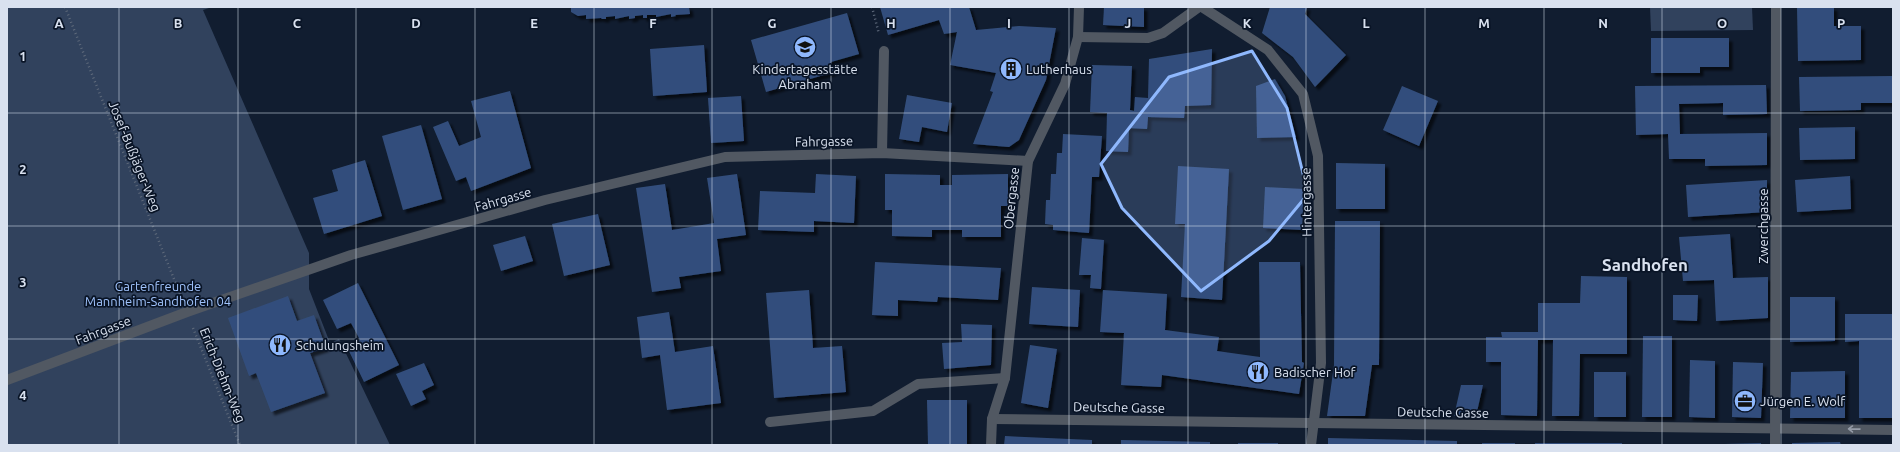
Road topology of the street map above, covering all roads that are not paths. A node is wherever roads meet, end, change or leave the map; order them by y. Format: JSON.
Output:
{"nodes":[{"id":1,"x":1079,"y":7,"type":"edge"},
{"id":2,"x":1201,"y":7,"type":"edge"},
{"id":3,"x":1776,"y":7,"type":"edge"},
{"id":4,"x":1078,"y":37,"type":"junction"},
{"id":5,"x":884,"y":52,"type":"road end"},
{"id":6,"x":882,"y":153,"type":"junction"},
{"id":7,"x":1028,"y":161,"type":"junction"},
{"id":8,"x":1005,"y":378,"type":"junction"},
{"id":9,"x":7,"y":380,"type":"edge"},
{"id":10,"x":992,"y":419,"type":"junction"},
{"id":11,"x":770,"y":422,"type":"dead end"},
{"id":12,"x":1314,"y":423,"type":"junction"},
{"id":13,"x":1775,"y":428,"type":"junction"},
{"id":14,"x":1893,"y":430,"type":"edge"},
{"id":15,"x":990,"y":445,"type":"edge"},
{"id":16,"x":1311,"y":445,"type":"edge"},
{"id":17,"x":1775,"y":445,"type":"edge"}],
"edges":[{"from":1,"to":4,"type":"street","name":"Obergasse"},
{"from":2,"to":4,"type":"street"},
{"from":2,"to":12,"type":"street","name":"Hintergasse"},
{"from":3,"to":13,"type":"street","name":"Zwerchgasse"},
{"from":4,"to":7,"type":"street","name":"Obergasse"},
{"from":5,"to":6,"type":"street"},
{"from":6,"to":7,"type":"street","name":"Fahrgasse"},
{"from":6,"to":9,"type":"street","name":"Fahrgasse"},
{"from":7,"to":8,"type":"street","name":"Obergasse"},
{"from":8,"to":10,"type":"street","name":"Obergasse"},
{"from":8,"to":11,"type":"street"},
{"from":10,"to":12,"type":"street","name":"Deutsche Gasse"},
{"from":10,"to":15,"type":"street","name":"Obergasse"},
{"from":12,"to":13,"type":"street","name":"Deutsche Gasse"},
{"from":12,"to":16,"type":"street","name":"Hintergasse"},
{"from":14,"to":13,"type":"street","name":"Deutsche Gasse","one_way":true},
{"from":13,"to":17,"type":"street","name":"Zwerchgasse"}]}
